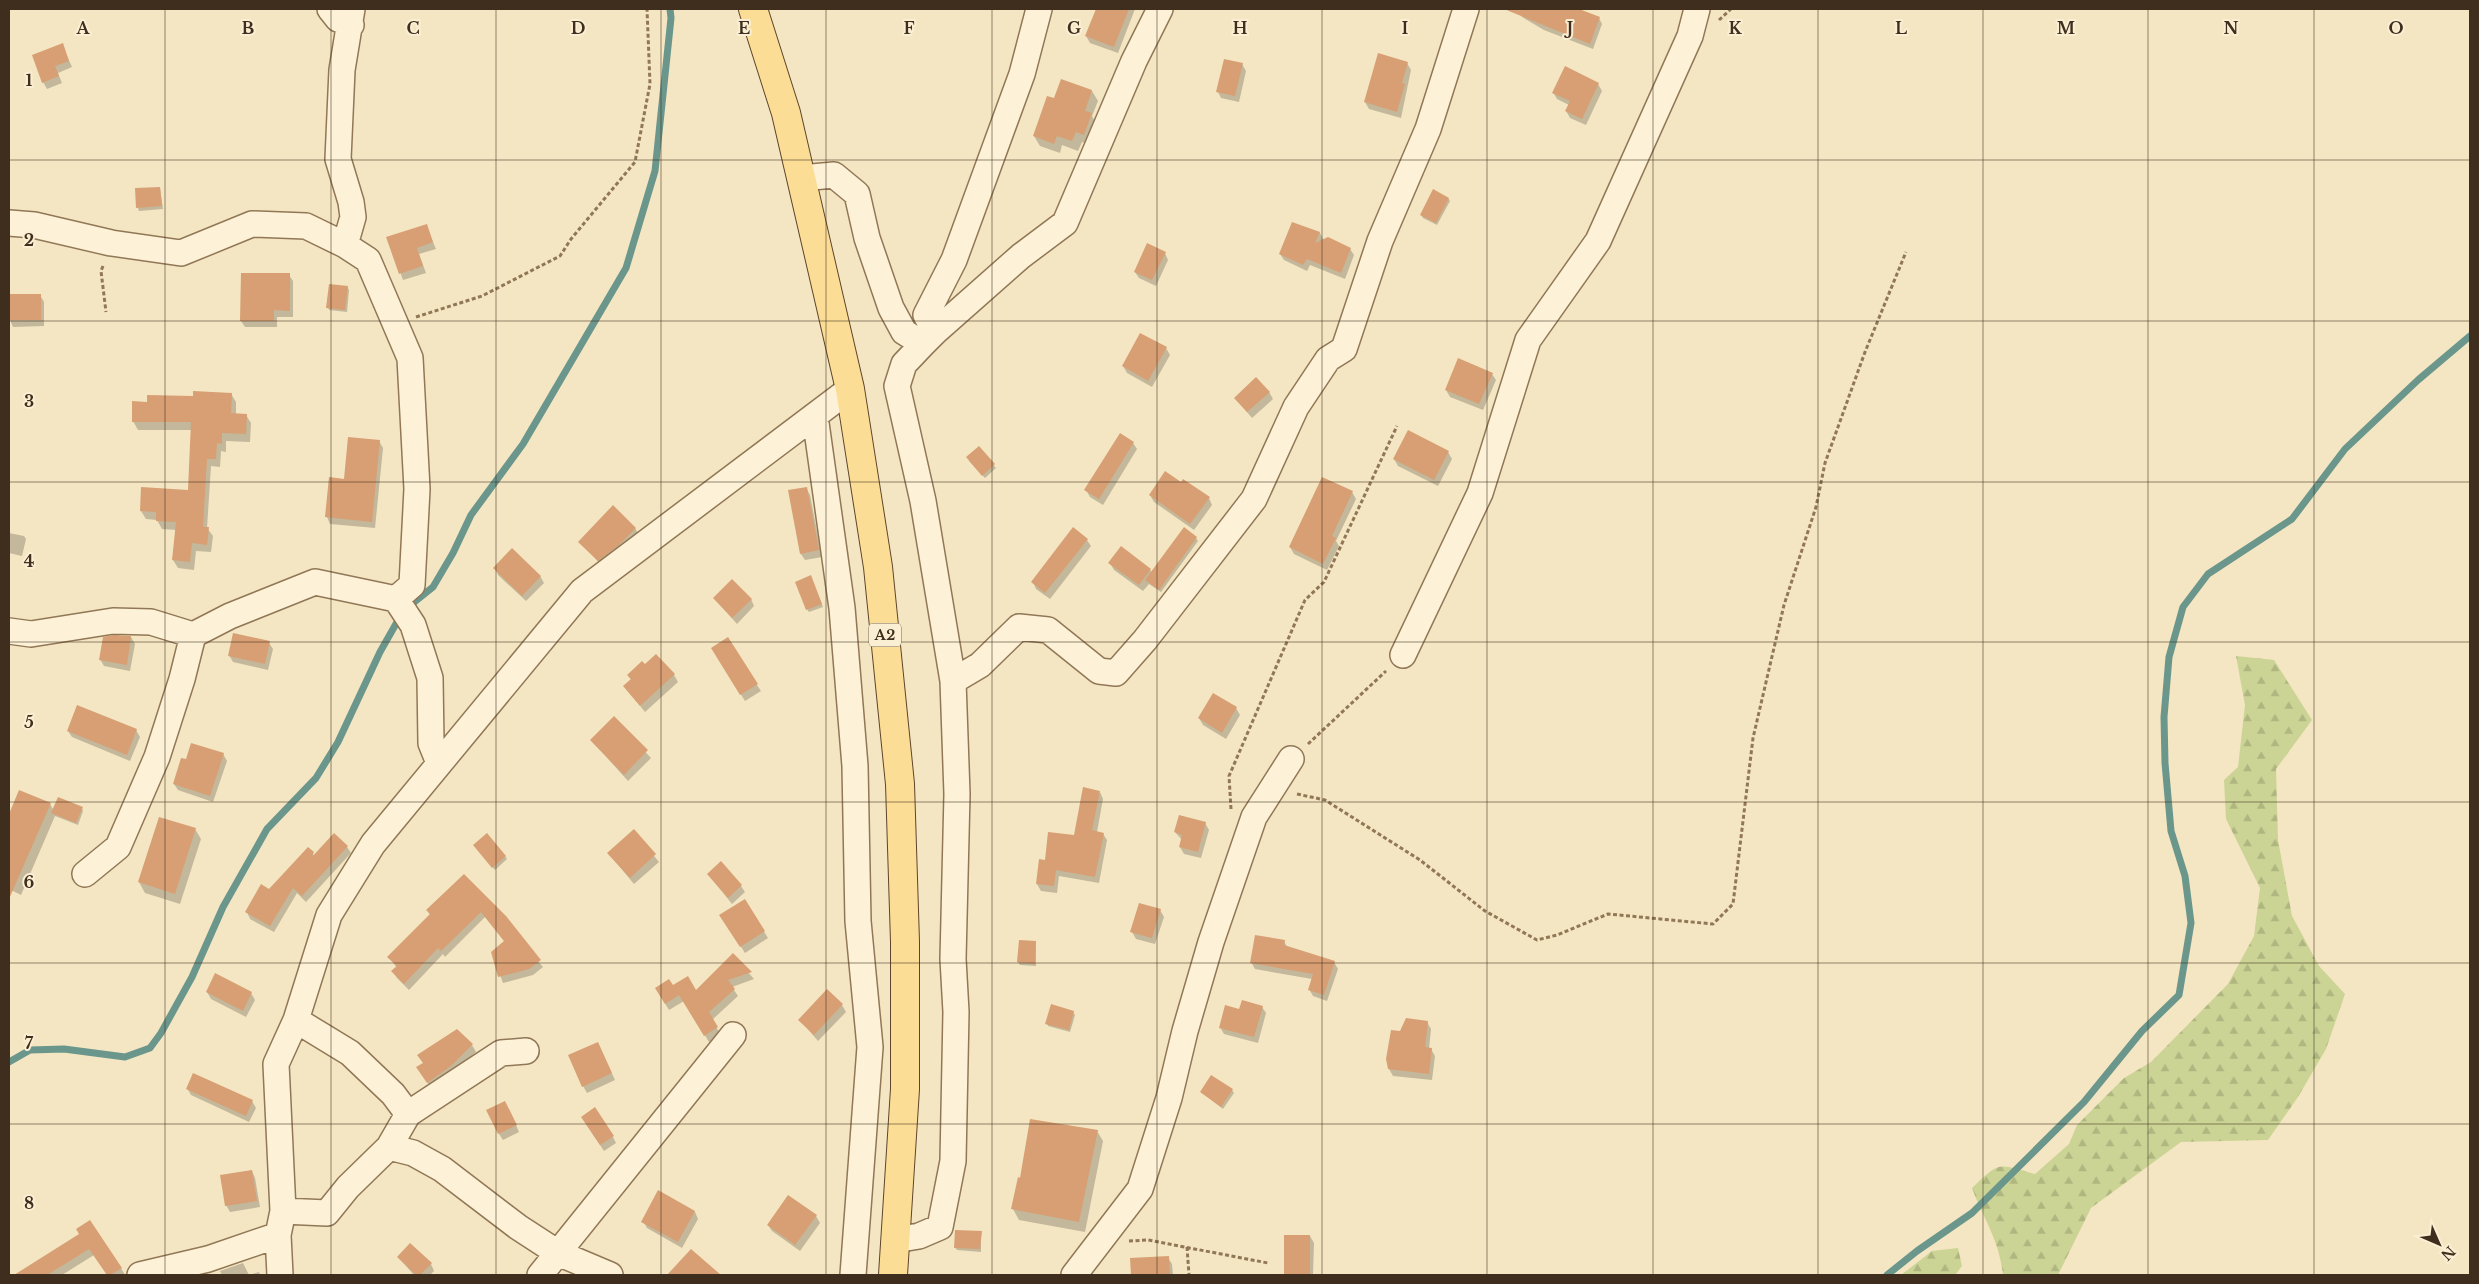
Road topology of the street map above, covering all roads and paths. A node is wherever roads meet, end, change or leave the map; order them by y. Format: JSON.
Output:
{"nodes":[{"id":1,"x":330,"y":9,"type":"edge"},
{"id":2,"x":647,"y":9,"type":"edge"},
{"id":3,"x":753,"y":9,"type":"edge"},
{"id":4,"x":1039,"y":9,"type":"edge"},
{"id":5,"x":1160,"y":9,"type":"edge"},
{"id":6,"x":1466,"y":9,"type":"edge"},
{"id":7,"x":1697,"y":9,"type":"edge"},
{"id":8,"x":351,"y":17,"type":"edge"},
{"id":9,"x":801,"y":178,"type":"junction"},
{"id":10,"x":9,"y":223,"type":"edge"},
{"id":11,"x":111,"y":243,"type":"junction"},
{"id":12,"x":345,"y":245,"type":"junction"},
{"id":13,"x":1906,"y":252,"type":"dead end"},
{"id":14,"x":106,"y":312,"type":"dead end"},
{"id":15,"x":395,"y":323,"type":"junction"},
{"id":16,"x":929,"y":338,"type":"junction"},
{"id":17,"x":850,"y":389,"type":"junction"},
{"id":18,"x":815,"y":416,"type":"junction"},
{"id":19,"x":1397,"y":426,"type":"dead end"},
{"id":20,"x":396,"y":599,"type":"junction"},
{"id":21,"x":9,"y":631,"type":"edge"},
{"id":22,"x":192,"y":634,"type":"junction"},
{"id":23,"x":1403,"y":655,"type":"joint"},
{"id":24,"x":953,"y":681,"type":"junction"},
{"id":25,"x":1291,"y":759,"type":"joint"},
{"id":26,"x":439,"y":763,"type":"junction"},
{"id":27,"x":1272,"y":788,"type":"junction"},
{"id":28,"x":1231,"y":814,"type":"dead end"},
{"id":29,"x":85,"y":874,"type":"dead end"},
{"id":30,"x":296,"y":1020,"type":"junction"},
{"id":31,"x":733,"y":1035,"type":"dead end"},
{"id":32,"x":526,"y":1051,"type":"dead end"},
{"id":33,"x":408,"y":1114,"type":"junction"},
{"id":34,"x":389,"y":1147,"type":"junction"},
{"id":35,"x":283,"y":1211,"type":"junction"},
{"id":36,"x":278,"y":1235,"type":"junction"},
{"id":37,"x":895,"y":1240,"type":"junction"},
{"id":38,"x":1097,"y":1242,"type":"junction"},
{"id":39,"x":1187,"y":1247,"type":"junction"},
{"id":40,"x":558,"y":1254,"type":"junction"},
{"id":41,"x":1268,"y":1264,"type":"dead end"},
{"id":42,"x":140,"y":1275,"type":"edge"},
{"id":43,"x":280,"y":1275,"type":"edge"},
{"id":44,"x":540,"y":1275,"type":"edge"},
{"id":45,"x":610,"y":1275,"type":"edge"},
{"id":46,"x":853,"y":1275,"type":"edge"},
{"id":47,"x":893,"y":1275,"type":"edge"},
{"id":48,"x":1074,"y":1275,"type":"edge"},
{"id":49,"x":1189,"y":1275,"type":"edge"}],
"edges":[{"from":1,"to":8,"type":"street"},
{"from":2,"to":15,"type":"path"},
{"from":3,"to":9,"type":"main road","number":"A2"},
{"from":4,"to":16,"type":"street"},
{"from":5,"to":16,"type":"street"},
{"from":6,"to":24,"type":"street"},
{"from":7,"to":23,"type":"street"},
{"from":8,"to":12,"type":"street"},
{"from":9,"to":16,"type":"street"},
{"from":9,"to":17,"type":"main road","number":"A2"},
{"from":10,"to":11,"type":"street"},
{"from":11,"to":12,"type":"street"},
{"from":11,"to":14,"type":"path"},
{"from":12,"to":15,"type":"street"},
{"from":13,"to":27,"type":"path"},
{"from":15,"to":20,"type":"street"},
{"from":16,"to":24,"type":"street"},
{"from":17,"to":18,"type":"street"},
{"from":17,"to":37,"type":"main road","number":"A2"},
{"from":18,"to":26,"type":"street"},
{"from":18,"to":46,"type":"street"},
{"from":19,"to":28,"type":"path"},
{"from":20,"to":22,"type":"street"},
{"from":20,"to":26,"type":"street"},
{"from":21,"to":22,"type":"street"},
{"from":22,"to":29,"type":"street"},
{"from":23,"to":25,"type":"path"},
{"from":24,"to":37,"type":"street"},
{"from":25,"to":27,"type":"street"},
{"from":26,"to":30,"type":"street"},
{"from":27,"to":38,"type":"street"},
{"from":30,"to":33,"type":"street"},
{"from":30,"to":35,"type":"street"},
{"from":31,"to":40,"type":"street"},
{"from":32,"to":33,"type":"street"},
{"from":33,"to":34,"type":"street"},
{"from":34,"to":35,"type":"street"},
{"from":34,"to":40,"type":"street"},
{"from":35,"to":36,"type":"street"},
{"from":36,"to":42,"type":"street"},
{"from":36,"to":43,"type":"street"},
{"from":37,"to":47,"type":"main road","number":"A2"},
{"from":38,"to":39,"type":"path"},
{"from":38,"to":48,"type":"street"},
{"from":39,"to":41,"type":"path"},
{"from":39,"to":49,"type":"path"},
{"from":40,"to":44,"type":"street"},
{"from":40,"to":45,"type":"street"}]}
